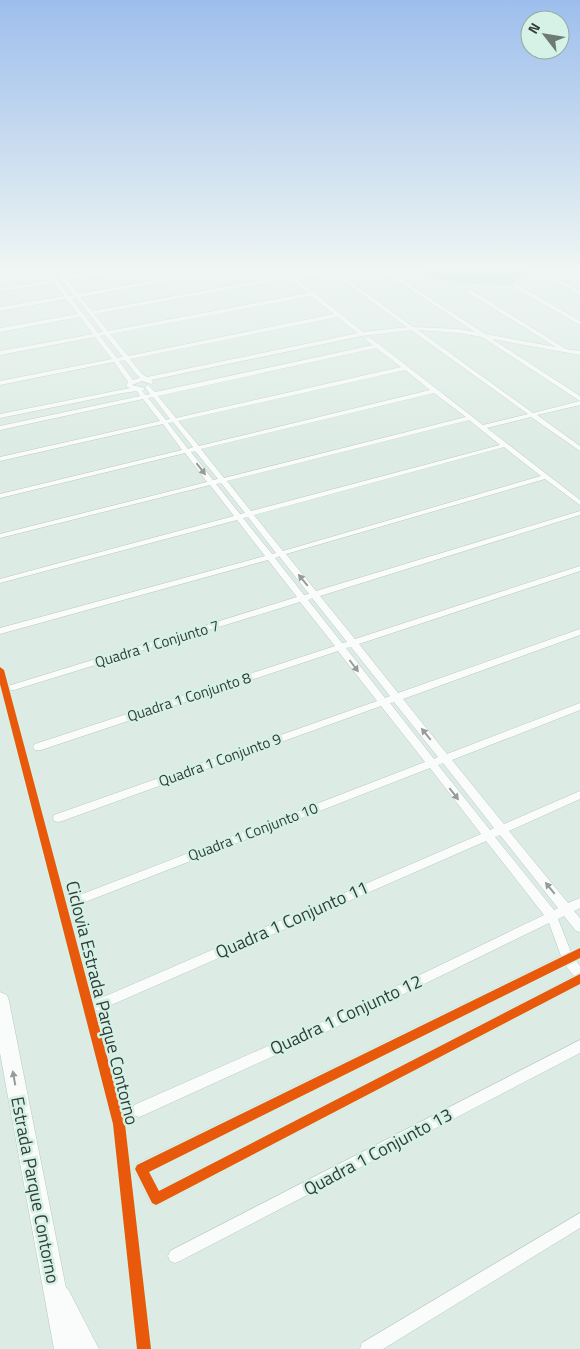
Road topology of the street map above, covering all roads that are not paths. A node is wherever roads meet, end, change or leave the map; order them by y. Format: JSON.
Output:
{"nodes":[{"id":1,"x":93,"y":330,"type":"edge"},
{"id":2,"x":103,"y":330,"type":"edge"},
{"id":3,"x":121,"y":330,"type":"edge"},
{"id":4,"x":263,"y":330,"type":"edge"},
{"id":5,"x":356,"y":330,"type":"edge"},
{"id":6,"x":407,"y":330,"type":"edge"},
{"id":7,"x":414,"y":330,"type":"edge"},
{"id":8,"x":420,"y":330,"type":"edge"},
{"id":9,"x":450,"y":330,"type":"edge"},
{"id":10,"x":474,"y":330,"type":"edge"},
{"id":11,"x":533,"y":330,"type":"edge"},
{"id":12,"x":105,"y":333,"type":"junction"},
{"id":13,"x":96,"y":334,"type":"junction"},
{"id":14,"x":482,"y":335,"type":"junction"},
{"id":15,"x":365,"y":337,"type":"junction"},
{"id":16,"x":490,"y":340,"type":"junction"},
{"id":17,"x":378,"y":346,"type":"junction"},
{"id":18,"x":567,"y":351,"type":"junction"},
{"id":19,"x":0,"y":353,"type":"edge"},
{"id":20,"x":126,"y":357,"type":"junction"},
{"id":21,"x":579,"y":357,"type":"edge"},
{"id":22,"x":115,"y":360,"type":"junction"},
{"id":23,"x":406,"y":368,"type":"junction"},
{"id":24,"x":0,"y":382,"type":"edge"},
{"id":25,"x":130,"y":382,"type":"junction"},
{"id":26,"x":149,"y":385,"type":"junction"},
{"id":27,"x":138,"y":389,"type":"junction"},
{"id":28,"x":434,"y":391,"type":"junction"},
{"id":29,"x":144,"y":396,"type":"junction"},
{"id":30,"x":580,"y":401,"type":"edge"},
{"id":31,"x":0,"y":410,"type":"edge"},
{"id":32,"x":534,"y":414,"type":"junction"},
{"id":33,"x":0,"y":416,"type":"edge"},
{"id":34,"x":471,"y":418,"type":"junction"},
{"id":35,"x":170,"y":422,"type":"junction"},
{"id":36,"x":483,"y":427,"type":"junction"},
{"id":37,"x":0,"y":428,"type":"edge"},
{"id":38,"x":506,"y":445,"type":"junction"},
{"id":39,"x":198,"y":448,"type":"junction"},
{"id":40,"x":580,"y":449,"type":"edge"},
{"id":41,"x":188,"y":451,"type":"junction"},
{"id":42,"x":0,"y":460,"type":"edge"},
{"id":43,"x":546,"y":477,"type":"junction"},
{"id":44,"x":222,"y":480,"type":"junction"},
{"id":45,"x":212,"y":483,"type":"junction"},
{"id":46,"x":0,"y":496,"type":"edge"},
{"id":47,"x":580,"y":503,"type":"edge"},
{"id":48,"x":580,"y":513,"type":"edge"},
{"id":49,"x":250,"y":514,"type":"junction"},
{"id":50,"x":239,"y":518,"type":"junction"},
{"id":51,"x":0,"y":536,"type":"edge"},
{"id":52,"x":281,"y":553,"type":"junction"},
{"id":53,"x":269,"y":557,"type":"junction"},
{"id":54,"x":580,"y":568,"type":"edge"},
{"id":55,"x":0,"y":581,"type":"edge"},
{"id":56,"x":316,"y":595,"type":"junction"},
{"id":57,"x":303,"y":600,"type":"junction"},
{"id":58,"x":0,"y":631,"type":"edge"},
{"id":59,"x":580,"y":632,"type":"edge"},
{"id":60,"x":352,"y":643,"type":"junction"},
{"id":61,"x":340,"y":647,"type":"junction"},
{"id":62,"x":11,"y":688,"type":"dead end"},
{"id":63,"x":396,"y":697,"type":"junction"},
{"id":64,"x":382,"y":702,"type":"junction"},
{"id":65,"x":580,"y":706,"type":"edge"},
{"id":66,"x":38,"y":747,"type":"dead end"},
{"id":67,"x":446,"y":759,"type":"junction"},
{"id":68,"x":431,"y":764,"type":"junction"},
{"id":69,"x":580,"y":795,"type":"edge"},
{"id":70,"x":58,"y":818,"type":"dead end"},
{"id":71,"x":501,"y":828,"type":"junction"},
{"id":72,"x":487,"y":835,"type":"junction"},
{"id":73,"x":76,"y":901,"type":"dead end"},
{"id":74,"x":580,"y":903,"type":"edge"},
{"id":75,"x":567,"y":909,"type":"junction"},
{"id":76,"x":552,"y":917,"type":"junction"},
{"id":77,"x":580,"y":927,"type":"edge"},
{"id":78,"x":580,"y":953,"type":"edge"},
{"id":79,"x":568,"y":959,"type":"junction"},
{"id":80,"x":580,"y":974,"type":"edge"},
{"id":81,"x":580,"y":979,"type":"edge"},
{"id":82,"x":0,"y":1001,"type":"edge"},
{"id":83,"x":98,"y":1005,"type":"dead end"},
{"id":84,"x":580,"y":1046,"type":"edge"},
{"id":85,"x":139,"y":1110,"type":"dead end"},
{"id":86,"x":156,"y":1199,"type":"joint"},
{"id":87,"x":580,"y":1220,"type":"edge"},
{"id":88,"x":175,"y":1256,"type":"dead end"},
{"id":89,"x":53,"y":1284,"type":"junction"},
{"id":90,"x":66,"y":1349,"type":"edge"},
{"id":91,"x":87,"y":1349,"type":"edge"},
{"id":92,"x":368,"y":1349,"type":"edge"}],
"edges":[{"from":1,"to":13,"type":"street"},
{"from":2,"to":12,"type":"street"},
{"from":3,"to":12,"type":"street"},
{"from":4,"to":20,"type":"street"},
{"from":5,"to":15,"type":"street"},
{"from":6,"to":15,"type":"street"},
{"from":7,"to":32,"type":"street"},
{"from":8,"to":16,"type":"street"},
{"from":9,"to":14,"type":"street"},
{"from":10,"to":14,"type":"street"},
{"from":11,"to":18,"type":"street"},
{"from":12,"to":13,"type":"street"},
{"from":12,"to":20,"type":"street"},
{"from":13,"to":19,"type":"street"},
{"from":13,"to":22,"type":"street"},
{"from":14,"to":16,"type":"street"},
{"from":14,"to":18,"type":"street"},
{"from":15,"to":17,"type":"street"},
{"from":15,"to":26,"type":"street"},
{"from":16,"to":21,"type":"street"},
{"from":16,"to":30,"type":"street"},
{"from":17,"to":23,"type":"street"},
{"from":17,"to":26,"type":"street"},
{"from":18,"to":21,"type":"street"},
{"from":20,"to":22,"type":"street"},
{"from":20,"to":26,"type":"street"},
{"from":22,"to":24,"type":"street"},
{"from":22,"to":25,"type":"street"},
{"from":23,"to":28,"type":"street"},
{"from":23,"to":35,"type":"street"},
{"from":25,"to":26,"type":"street"},
{"from":25,"to":27,"type":"street"},
{"from":25,"to":31,"type":"street"},
{"from":26,"to":27,"type":"street"},
{"from":26,"to":29,"type":"street"},
{"from":26,"to":35,"type":"street"},
{"from":27,"to":29,"type":"street"},
{"from":27,"to":33,"type":"street"},
{"from":28,"to":34,"type":"street"},
{"from":28,"to":39,"type":"street"},
{"from":29,"to":35,"type":"street"},
{"from":29,"to":37,"type":"street"},
{"from":30,"to":32,"type":"street"},
{"from":32,"to":36,"type":"street"},
{"from":32,"to":40,"type":"street"},
{"from":34,"to":36,"type":"street"},
{"from":34,"to":44,"type":"street"},
{"from":35,"to":39,"type":"street"},
{"from":35,"to":41,"type":"street"},
{"from":35,"to":42,"type":"street"},
{"from":36,"to":38,"type":"street"},
{"from":38,"to":43,"type":"street"},
{"from":38,"to":49,"type":"street"},
{"from":39,"to":41,"type":"street"},
{"from":39,"to":44,"type":"street"},
{"from":41,"to":45,"type":"street","one_way":true},
{"from":41,"to":46,"type":"street"},
{"from":43,"to":47,"type":"street"},
{"from":43,"to":52,"type":"street"},
{"from":44,"to":45,"type":"street"},
{"from":44,"to":49,"type":"street"},
{"from":45,"to":50,"type":"street"},
{"from":45,"to":51,"type":"street"},
{"from":48,"to":56,"type":"street","name":"Quadra 1 Conjunto 7"},
{"from":49,"to":50,"type":"street"},
{"from":49,"to":52,"type":"street"},
{"from":50,"to":53,"type":"street"},
{"from":50,"to":55,"type":"street"},
{"from":52,"to":53,"type":"street"},
{"from":56,"to":52,"type":"street","one_way":true},
{"from":53,"to":57,"type":"street"},
{"from":53,"to":58,"type":"street"},
{"from":54,"to":60,"type":"street","name":"Quadra 1 Conjunto 8"},
{"from":56,"to":57,"type":"street","name":"Quadra 1 Conjunto 7"},
{"from":56,"to":60,"type":"street"},
{"from":57,"to":61,"type":"street"},
{"from":57,"to":62,"type":"street","name":"Quadra 1 Conjunto 7"},
{"from":59,"to":63,"type":"street","name":"Quadra 1 Conjunto 9"},
{"from":60,"to":61,"type":"street","name":"Quadra 1 Conjunto 8"},
{"from":60,"to":63,"type":"street"},
{"from":61,"to":64,"type":"street","one_way":true},
{"from":61,"to":66,"type":"street","name":"Quadra 1 Conjunto 8"},
{"from":63,"to":64,"type":"street","name":"Quadra 1 Conjunto 9"},
{"from":67,"to":63,"type":"street","one_way":true},
{"from":64,"to":68,"type":"street"},
{"from":64,"to":70,"type":"street","name":"Quadra 1 Conjunto 9"},
{"from":65,"to":67,"type":"street","name":"Quadra 1 Conjunto 10"},
{"from":67,"to":68,"type":"street","name":"Quadra 1 Conjunto 10"},
{"from":67,"to":71,"type":"street"},
{"from":68,"to":72,"type":"street","one_way":true},
{"from":68,"to":73,"type":"street","name":"Quadra 1 Conjunto 10"},
{"from":69,"to":71,"type":"street"},
{"from":71,"to":72,"type":"street","name":"Quadra 1 Conjunto 11"},
{"from":75,"to":71,"type":"street","one_way":true},
{"from":72,"to":76,"type":"street"},
{"from":72,"to":83,"type":"street","name":"Quadra 1 Conjunto 11"},
{"from":74,"to":75,"type":"street","name":"Quadra 1 Conjunto 12"},
{"from":75,"to":76,"type":"street","name":"Quadra 1 Conjunto 12"},
{"from":75,"to":77,"type":"street"},
{"from":76,"to":79,"type":"street"},
{"from":76,"to":85,"type":"street","name":"Quadra 1 Conjunto 12"},
{"from":78,"to":79,"type":"street"},
{"from":79,"to":80,"type":"street"},
{"from":79,"to":86,"type":"street"},
{"from":81,"to":86,"type":"street"},
{"from":89,"to":82,"type":"main road","name":"Estrada Parque Contorno","one_way":true},
{"from":84,"to":88,"type":"street","name":"Quadra 1 Conjunto 13"},
{"from":87,"to":92,"type":"street"},
{"from":89,"to":90,"type":"main road","name":"Estrada Parque Contorno"},
{"from":89,"to":91,"type":"main road"}]}
